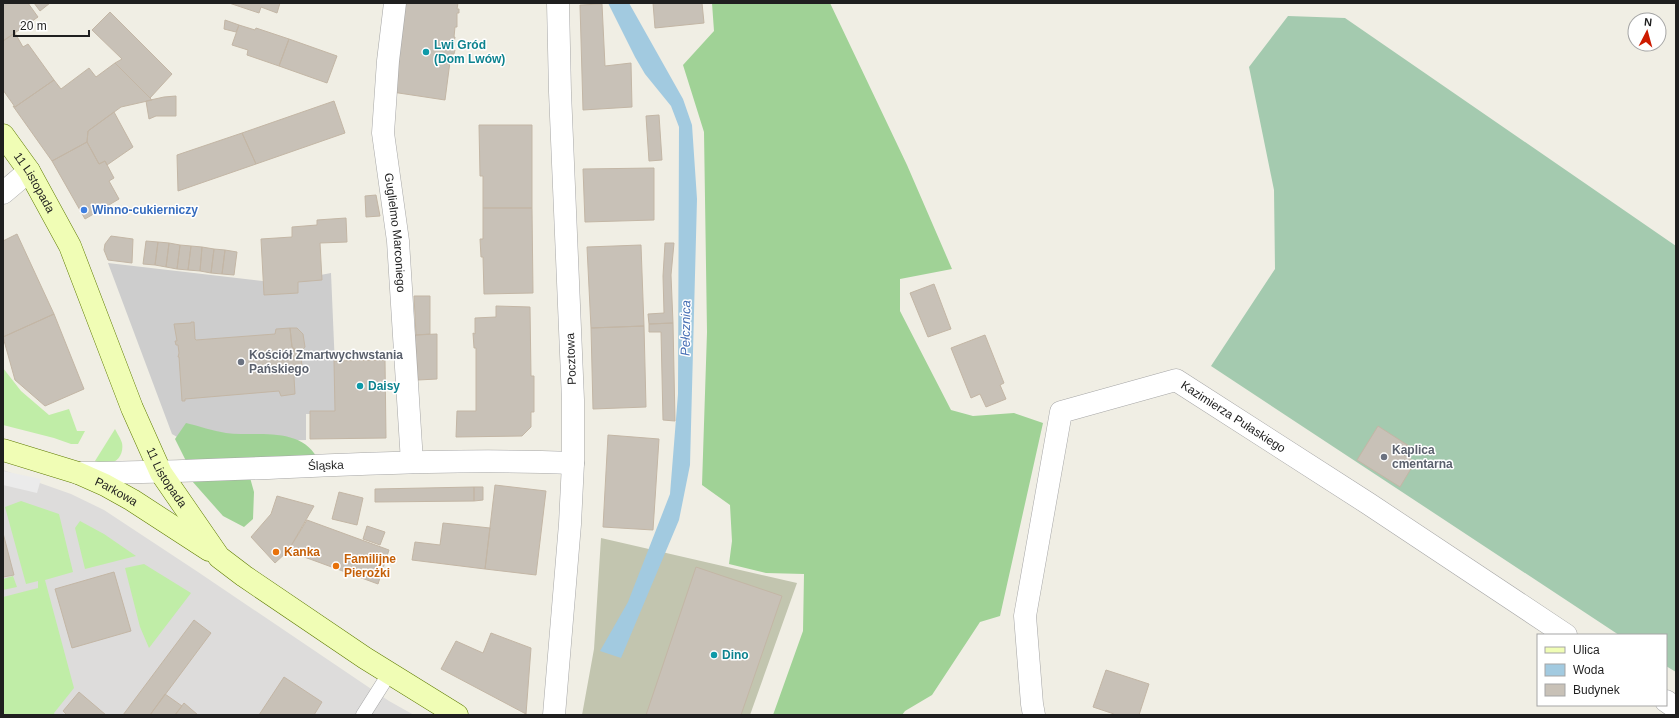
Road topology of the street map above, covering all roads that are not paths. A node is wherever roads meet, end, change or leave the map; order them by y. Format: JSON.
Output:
{"nodes":[{"id":1,"x":395,"y":3,"type":"edge"},
{"id":2,"x":558,"y":3,"type":"edge"},
{"id":3,"x":3,"y":135,"type":"edge"},
{"id":4,"x":29,"y":171,"type":"junction"},
{"id":5,"x":3,"y":193,"type":"edge"},
{"id":6,"x":3,"y":450,"type":"edge"},
{"id":7,"x":412,"y":462,"type":"junction"},
{"id":8,"x":573,"y":463,"type":"junction"},
{"id":9,"x":78,"y":473,"type":"junction"},
{"id":10,"x":161,"y":473,"type":"junction"},
{"id":11,"x":219,"y":557,"type":"junction"},
{"id":12,"x":1564,"y":634,"type":"edge"},
{"id":13,"x":389,"y":674,"type":"junction"},
{"id":14,"x":1667,"y":702,"type":"edge"},
{"id":15,"x":1676,"y":708,"type":"edge"},
{"id":16,"x":363,"y":715,"type":"edge"},
{"id":17,"x":457,"y":715,"type":"edge"},
{"id":18,"x":554,"y":715,"type":"edge"},
{"id":19,"x":1034,"y":715,"type":"edge"}],
"edges":[{"from":1,"to":7,"type":"street","name":"Guglielmo Marconiego"},
{"from":2,"to":8,"type":"street","name":"Pocztowa"},
{"from":3,"to":4,"type":"main road","name":"11 Listopada"},
{"from":4,"to":5,"type":"street"},
{"from":4,"to":10,"type":"main road","name":"11 Listopada"},
{"from":6,"to":9,"type":"main road","name":"Parkowa"},
{"from":7,"to":8,"type":"street","name":"Śląska"},
{"from":7,"to":10,"type":"street","name":"Śląska"},
{"from":8,"to":18,"type":"street","name":"Pocztowa"},
{"from":9,"to":10,"type":"street","name":"Śląska"},
{"from":9,"to":11,"type":"main road","name":"Parkowa"},
{"from":10,"to":11,"type":"main road","name":"11 Listopada"},
{"from":11,"to":13,"type":"main road","name":"11 Listopada"},
{"from":12,"to":19,"type":"street","name":"Kazimierza Pułaskiego"},
{"from":13,"to":16,"type":"lane"},
{"from":13,"to":17,"type":"main road","name":"11 Listopada"},
{"from":14,"to":15,"type":"street"}]}
